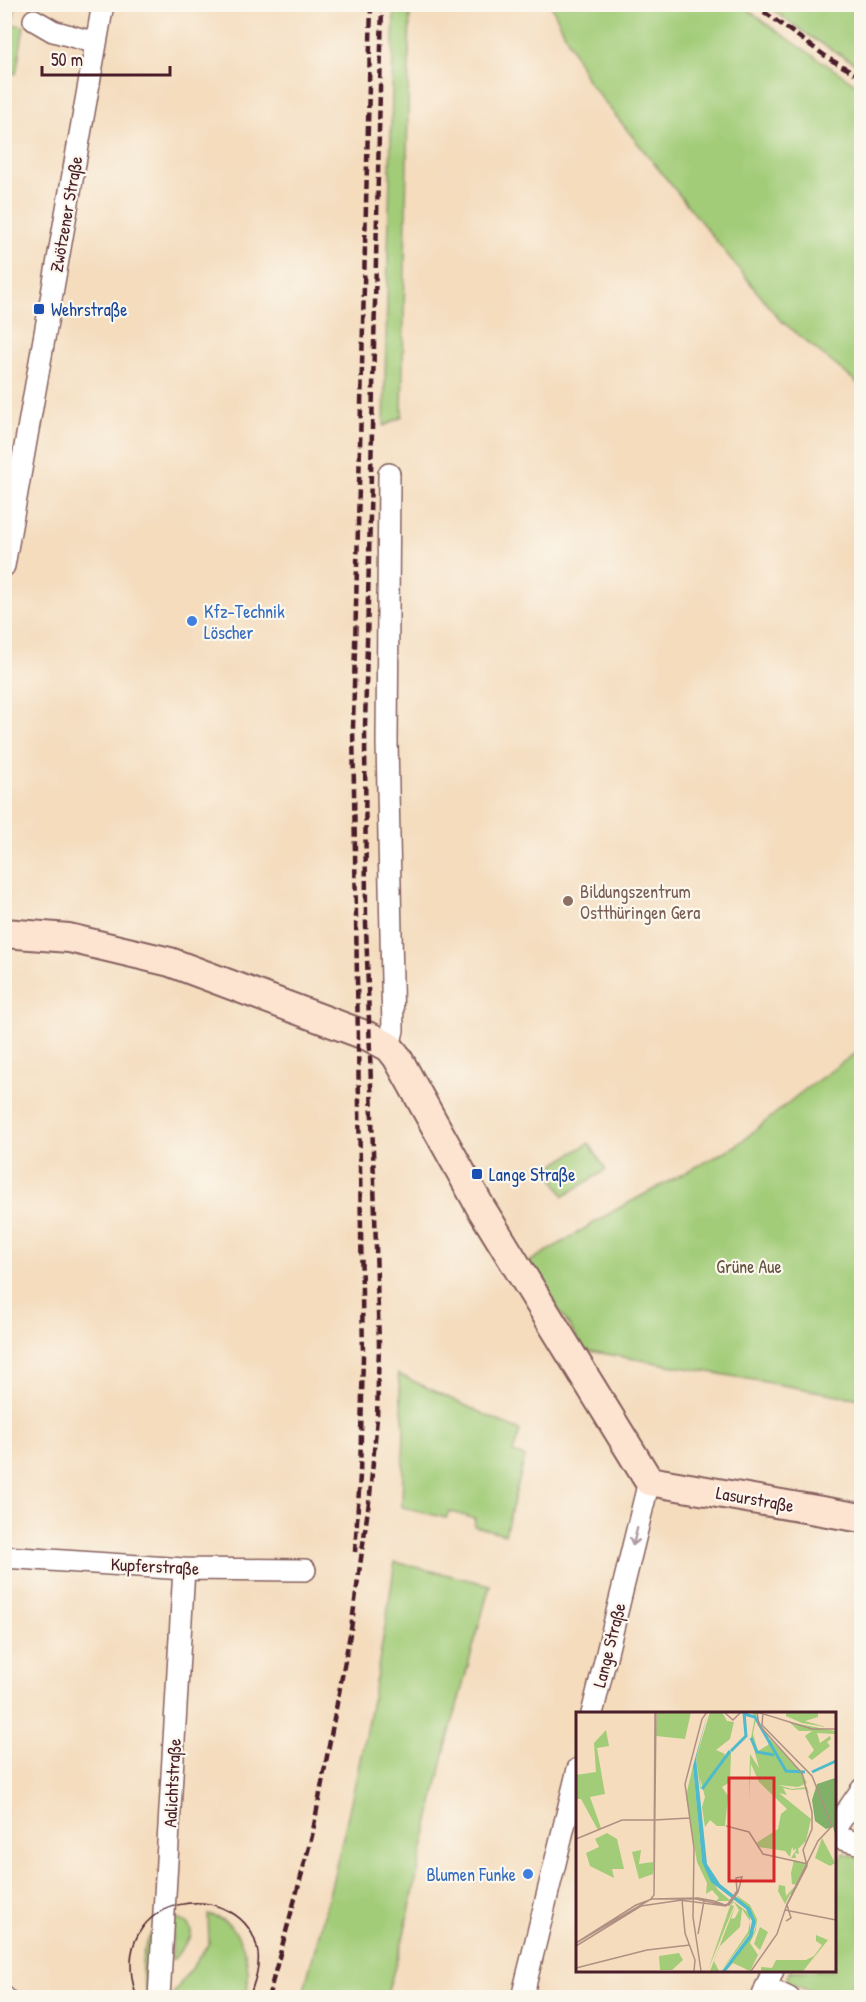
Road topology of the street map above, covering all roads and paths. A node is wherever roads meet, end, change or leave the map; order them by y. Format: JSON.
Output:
{"nodes":[{"id":1,"x":103,"y":4,"type":"edge"},
{"id":2,"x":34,"y":20,"type":"dead end"},
{"id":3,"x":96,"y":43,"type":"junction"},
{"id":4,"x":389,"y":474,"type":"dead end"},
{"id":5,"x":4,"y":566,"type":"edge"},
{"id":6,"x":4,"y":933,"type":"edge"},
{"id":7,"x":388,"y":1047,"type":"junction"},
{"id":8,"x":649,"y":1480,"type":"junction"},
{"id":9,"x":861,"y":1518,"type":"edge"},
{"id":10,"x":4,"y":1557,"type":"edge"},
{"id":11,"x":184,"y":1569,"type":"junction"},
{"id":12,"x":305,"y":1570,"type":"dead end"},
{"id":13,"x":592,"y":1712,"type":"edge"},
{"id":14,"x":576,"y":1780,"type":"edge"},
{"id":15,"x":861,"y":1789,"type":"edge"},
{"id":16,"x":836,"y":1827,"type":"edge"},
{"id":17,"x":836,"y":1838,"type":"edge"},
{"id":18,"x":861,"y":1844,"type":"edge"},
{"id":19,"x":767,"y":1985,"type":"edge"},
{"id":20,"x":159,"y":1998,"type":"edge"},
{"id":21,"x":522,"y":1998,"type":"edge"},
{"id":22,"x":789,"y":1998,"type":"edge"}],
"edges":[{"from":1,"to":3,"type":"street","name":"Zwötzener Straße"},
{"from":2,"to":3,"type":"street"},
{"from":3,"to":5,"type":"street","name":"Zwötzener Straße"},
{"from":4,"to":7,"type":"street"},
{"from":6,"to":7,"type":"street"},
{"from":7,"to":8,"type":"street"},
{"from":8,"to":9,"type":"street","name":"Lasurstraße"},
{"from":8,"to":13,"type":"street","name":"Lange Straße","one_way":true},
{"from":10,"to":11,"type":"street","name":"Kupferstraße"},
{"from":11,"to":12,"type":"street","name":"Kupferstraße"},
{"from":11,"to":20,"type":"street","name":"Aalichtstraße"},
{"from":14,"to":21,"type":"street"},
{"from":15,"to":16,"type":"street"},
{"from":17,"to":18,"type":"street"},
{"from":19,"to":22,"type":"street"}]}
